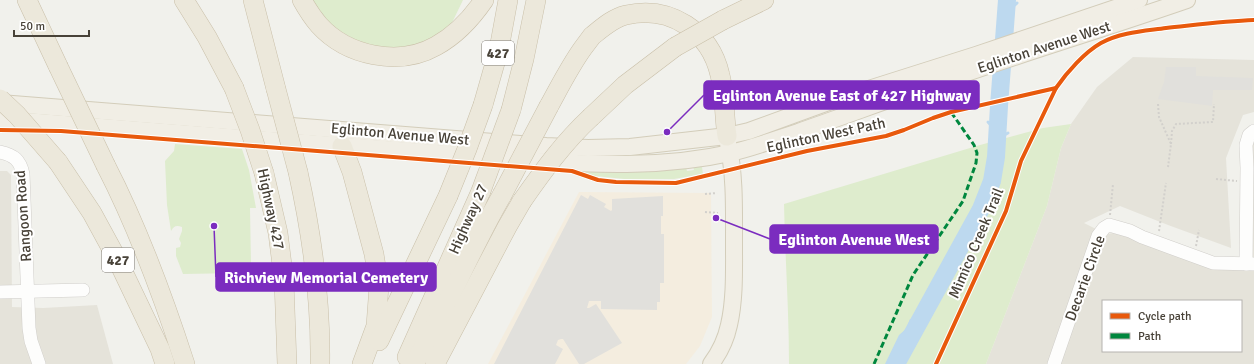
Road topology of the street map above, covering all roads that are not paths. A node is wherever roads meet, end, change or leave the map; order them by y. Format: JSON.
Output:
{"nodes":[{"id":1,"x":27,"y":0,"type":"edge"},
{"id":2,"x":184,"y":0,"type":"edge"},
{"id":3,"x":253,"y":0,"type":"edge"},
{"id":4,"x":302,"y":0,"type":"edge"},
{"id":5,"x":484,"y":0,"type":"edge"},
{"id":6,"x":508,"y":0,"type":"edge"},
{"id":7,"x":536,"y":0,"type":"edge"},
{"id":8,"x":764,"y":0,"type":"edge"},
{"id":9,"x":1139,"y":0,"type":"edge"},
{"id":10,"x":1187,"y":0,"type":"edge"},
{"id":11,"x":1032,"y":44,"type":"junction"},
{"id":12,"x":0,"y":99,"type":"edge"},
{"id":13,"x":0,"y":103,"type":"edge"},
{"id":14,"x":0,"y":119,"type":"edge"},
{"id":15,"x":1254,"y":131,"type":"edge"},
{"id":16,"x":729,"y":144,"type":"junction"},
{"id":17,"x":342,"y":146,"type":"junction"},
{"id":18,"x":0,"y":152,"type":"edge"},
{"id":19,"x":1250,"y":264,"type":"edge"},
{"id":20,"x":83,"y":290,"type":"dead end"},
{"id":21,"x":0,"y":292,"type":"edge"},
{"id":22,"x":27,"y":292,"type":"junction"},
{"id":23,"x":1058,"y":363,"type":"edge"},
{"id":24,"x":39,"y":364,"type":"edge"},
{"id":25,"x":165,"y":364,"type":"edge"},
{"id":26,"x":186,"y":364,"type":"edge"},
{"id":27,"x":287,"y":364,"type":"edge"},
{"id":28,"x":320,"y":364,"type":"edge"},
{"id":29,"x":362,"y":364,"type":"edge"},
{"id":30,"x":367,"y":364,"type":"edge"},
{"id":31,"x":404,"y":364,"type":"edge"},
{"id":32,"x":414,"y":364,"type":"edge"},
{"id":33,"x":435,"y":364,"type":"edge"},
{"id":34,"x":712,"y":364,"type":"edge"}],
"edges":[{"from":1,"to":26,"type":"highway","bridge":true},
{"from":2,"to":27,"type":"highway","name":"Highway 427","bridge":true},
{"from":3,"to":28,"type":"highway","bridge":true},
{"from":4,"to":5,"type":"highway"},
{"from":6,"to":30,"type":"highway","number":"427","bridge":true},
{"from":7,"to":31,"type":"highway","name":"Highway 27","bridge":true},
{"from":8,"to":33,"type":"highway","bridge":true},
{"from":9,"to":11,"type":"main road","name":"Eglinton Avenue West"},
{"from":10,"to":11,"type":"main road","name":"Eglinton Avenue West"},
{"from":11,"to":16,"type":"main road","name":"Eglinton Avenue West"},
{"from":12,"to":25,"type":"highway","number":"427","bridge":true},
{"from":13,"to":16,"type":"main road","name":"Eglinton Avenue West"},
{"from":14,"to":17,"type":"main road","name":"Eglinton Avenue West"},
{"from":15,"to":19,"type":"street"},
{"from":16,"to":17,"type":"main road","name":"Eglinton Avenue West"},
{"from":16,"to":32,"type":"highway","bridge":true},
{"from":16,"to":34,"type":"main road"},
{"from":17,"to":29,"type":"highway"},
{"from":18,"to":22,"type":"street","name":"Rangoon Road"},
{"from":19,"to":23,"type":"street","name":"Decarie Circle"},
{"from":20,"to":22,"type":"street"},
{"from":21,"to":22,"type":"street"},
{"from":22,"to":24,"type":"street","name":"Rangoon Road"}]}
